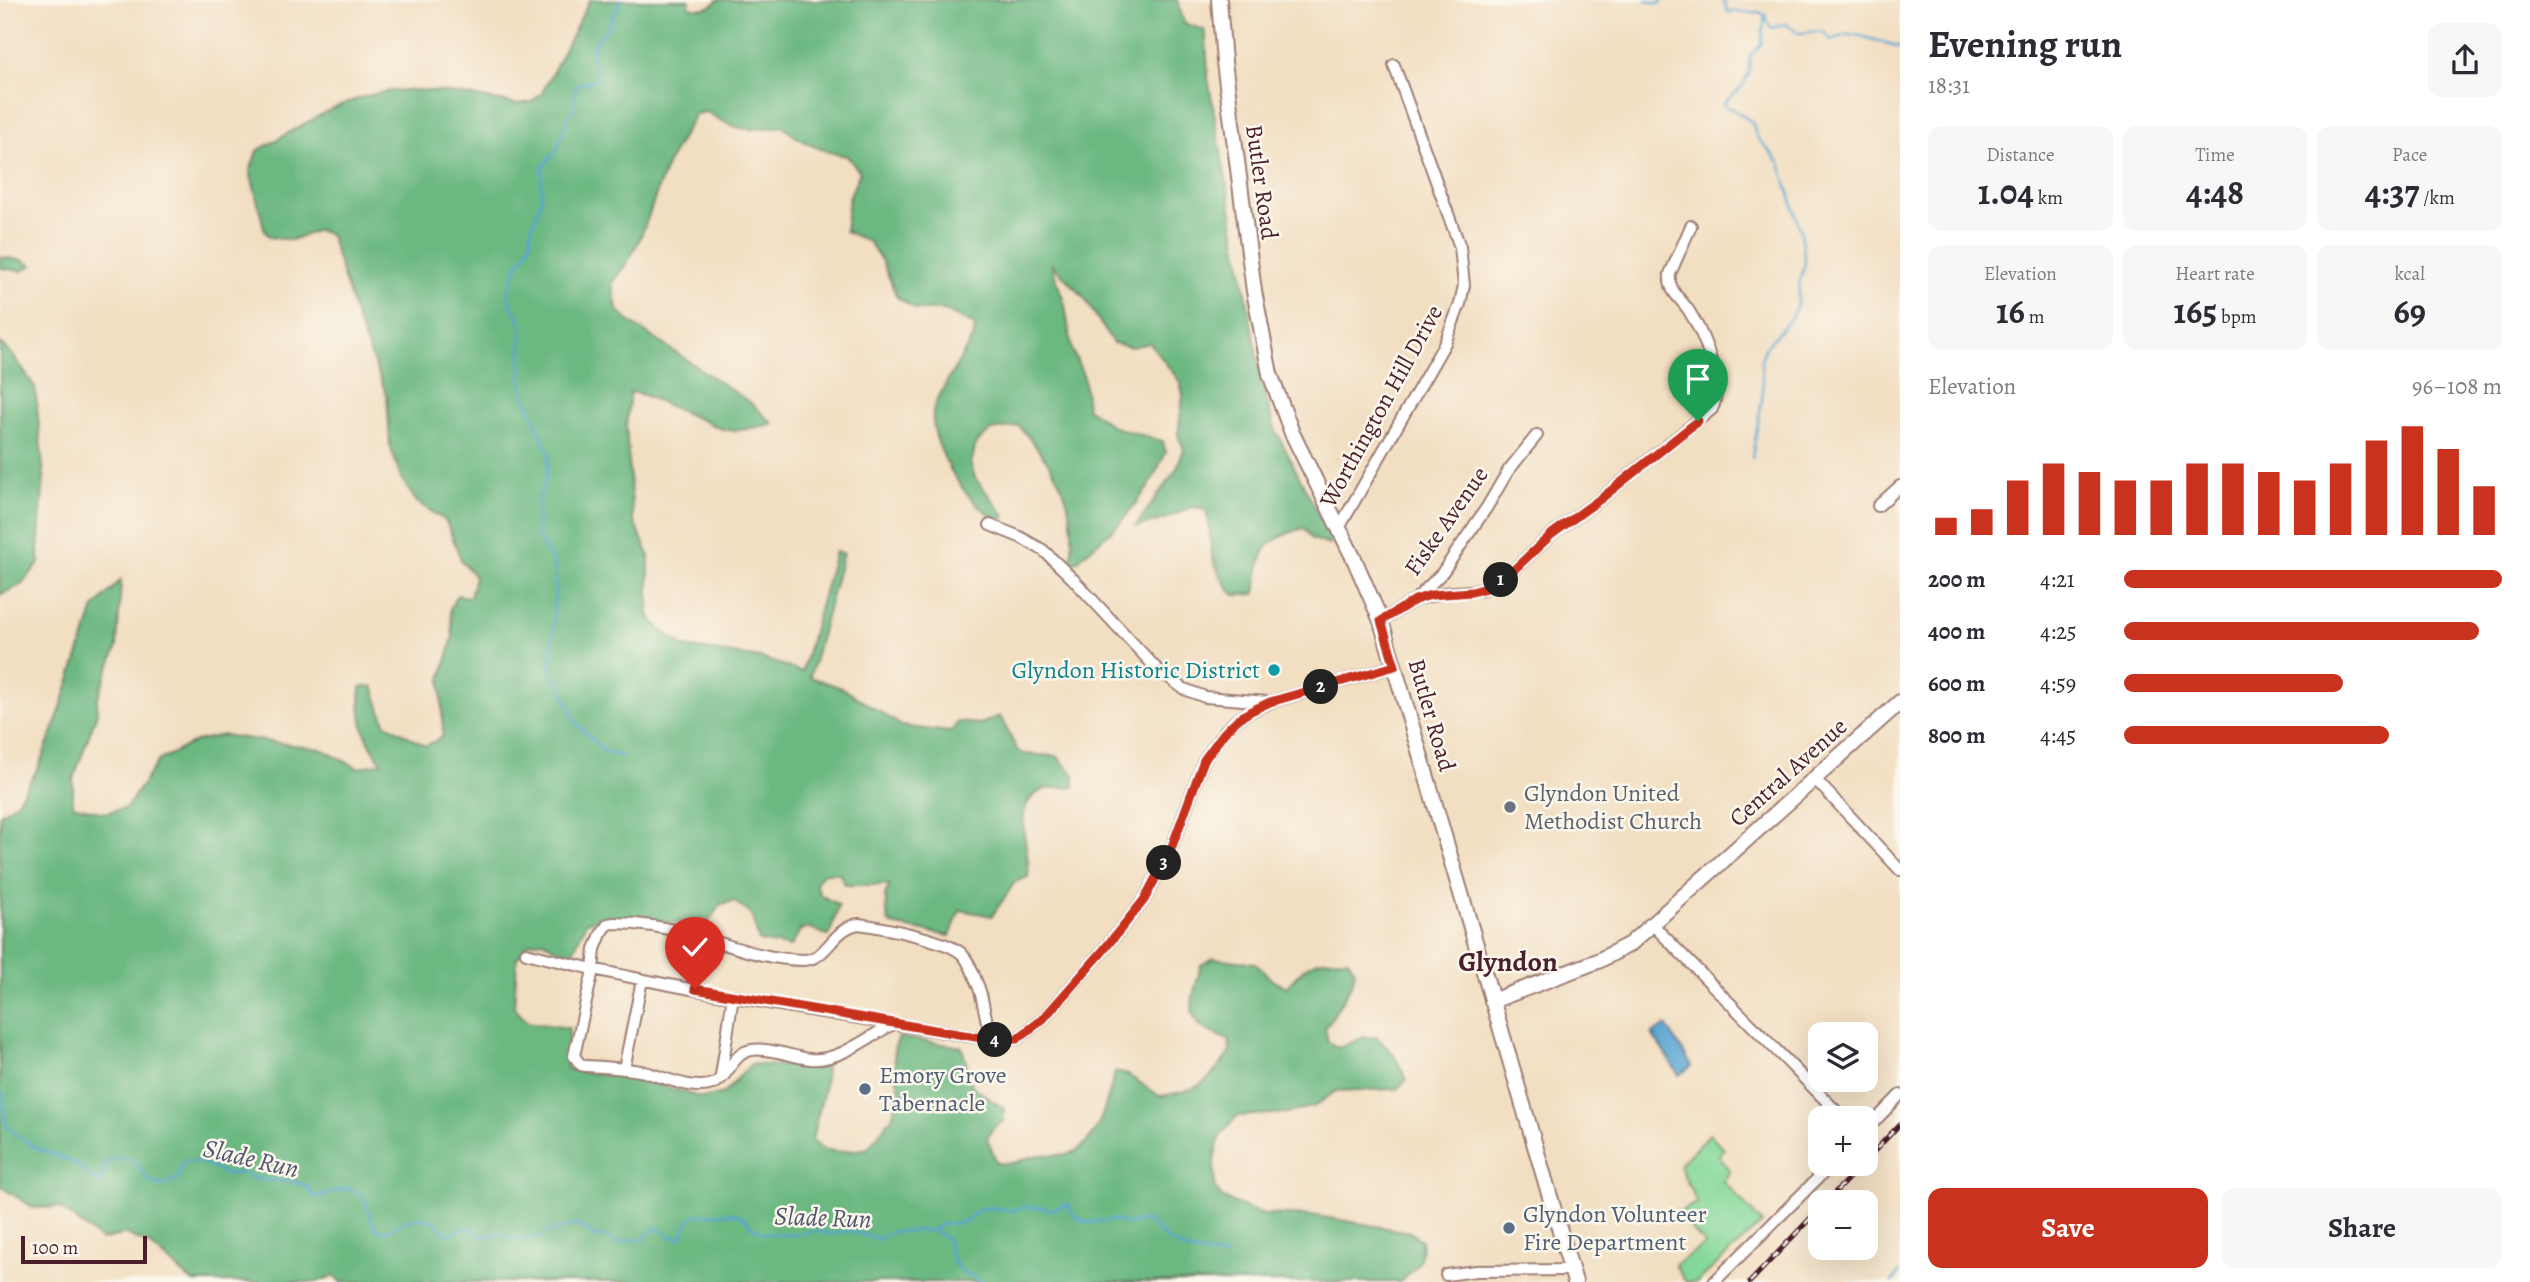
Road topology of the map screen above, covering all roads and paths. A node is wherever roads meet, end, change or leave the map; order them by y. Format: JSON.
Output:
{"nodes":[{"id":1,"x":1219,"y":0,"type":"edge"},
{"id":2,"x":1394,"y":65,"type":"dead end"},
{"id":3,"x":1691,"y":226,"type":"dead end"},
{"id":4,"x":1538,"y":435,"type":"dead end"},
{"id":5,"x":1900,"y":486,"type":"edge"},
{"id":6,"x":1878,"y":506,"type":"dead end"},
{"id":7,"x":990,"y":525,"type":"dead end"},
{"id":8,"x":1339,"y":528,"type":"junction"},
{"id":9,"x":1415,"y":600,"type":"junction"},
{"id":10,"x":1381,"y":621,"type":"junction"},
{"id":11,"x":1395,"y":666,"type":"junction"},
{"id":12,"x":1270,"y":702,"type":"junction"},
{"id":13,"x":1900,"y":702,"type":"edge"},
{"id":14,"x":1815,"y":779,"type":"junction"},
{"id":15,"x":1900,"y":870,"type":"edge"},
{"id":16,"x":1653,"y":925,"type":"junction"},
{"id":17,"x":526,"y":953,"type":"dead end"},
{"id":18,"x":593,"y":970,"type":"junction"},
{"id":19,"x":642,"y":980,"type":"junction"},
{"id":20,"x":733,"y":996,"type":"junction"},
{"id":21,"x":1492,"y":1001,"type":"junction"},
{"id":22,"x":893,"y":1024,"type":"junction"},
{"id":23,"x":993,"y":1040,"type":"junction"},
{"id":24,"x":624,"y":1069,"type":"junction"},
{"id":25,"x":721,"y":1078,"type":"junction"},
{"id":26,"x":1900,"y":1094,"type":"edge"},
{"id":27,"x":1831,"y":1106,"type":"edge"},
{"id":28,"x":1878,"y":1117,"type":"edge"},
{"id":29,"x":1820,"y":1176,"type":"edge"},
{"id":30,"x":1446,"y":1275,"type":"dead end"},
{"id":31,"x":1574,"y":1276,"type":"edge"},
{"id":32,"x":1714,"y":1282,"type":"edge"}],
"edges":[{"from":1,"to":8,"type":"main road","name":"Butler Road"},
{"from":2,"to":8,"type":"street","name":"Worthington Hill Drive"},
{"from":3,"to":9,"type":"street"},
{"from":4,"to":9,"type":"street","name":"Fiske Avenue"},
{"from":5,"to":6,"type":"street"},
{"from":7,"to":12,"type":"street"},
{"from":8,"to":10,"type":"main road","name":"Butler Road"},
{"from":9,"to":10,"type":"street","name":"Fiske Avenue"},
{"from":10,"to":11,"type":"main road","name":"Butler Road"},
{"from":11,"to":12,"type":"street"},
{"from":11,"to":21,"type":"main road","name":"Butler Road"},
{"from":12,"to":23,"type":"street"},
{"from":13,"to":14,"type":"main road","name":"Central Avenue"},
{"from":14,"to":15,"type":"street"},
{"from":14,"to":16,"type":"main road","name":"Central Avenue"},
{"from":16,"to":21,"type":"main road","name":"Central Avenue"},
{"from":16,"to":27,"type":"street"},
{"from":17,"to":18,"type":"street"},
{"from":18,"to":19,"type":"street"},
{"from":18,"to":23,"type":"street"},
{"from":18,"to":24,"type":"street"},
{"from":19,"to":20,"type":"street"},
{"from":19,"to":24,"type":"street"},
{"from":20,"to":22,"type":"street"},
{"from":20,"to":25,"type":"street"},
{"from":21,"to":31,"type":"main road","name":"Butler Road"},
{"from":22,"to":23,"type":"street"},
{"from":22,"to":25,"type":"street"},
{"from":24,"to":25,"type":"street"},
{"from":26,"to":28,"type":"street"},
{"from":29,"to":32,"type":"street"},
{"from":30,"to":31,"type":"street"}]}
